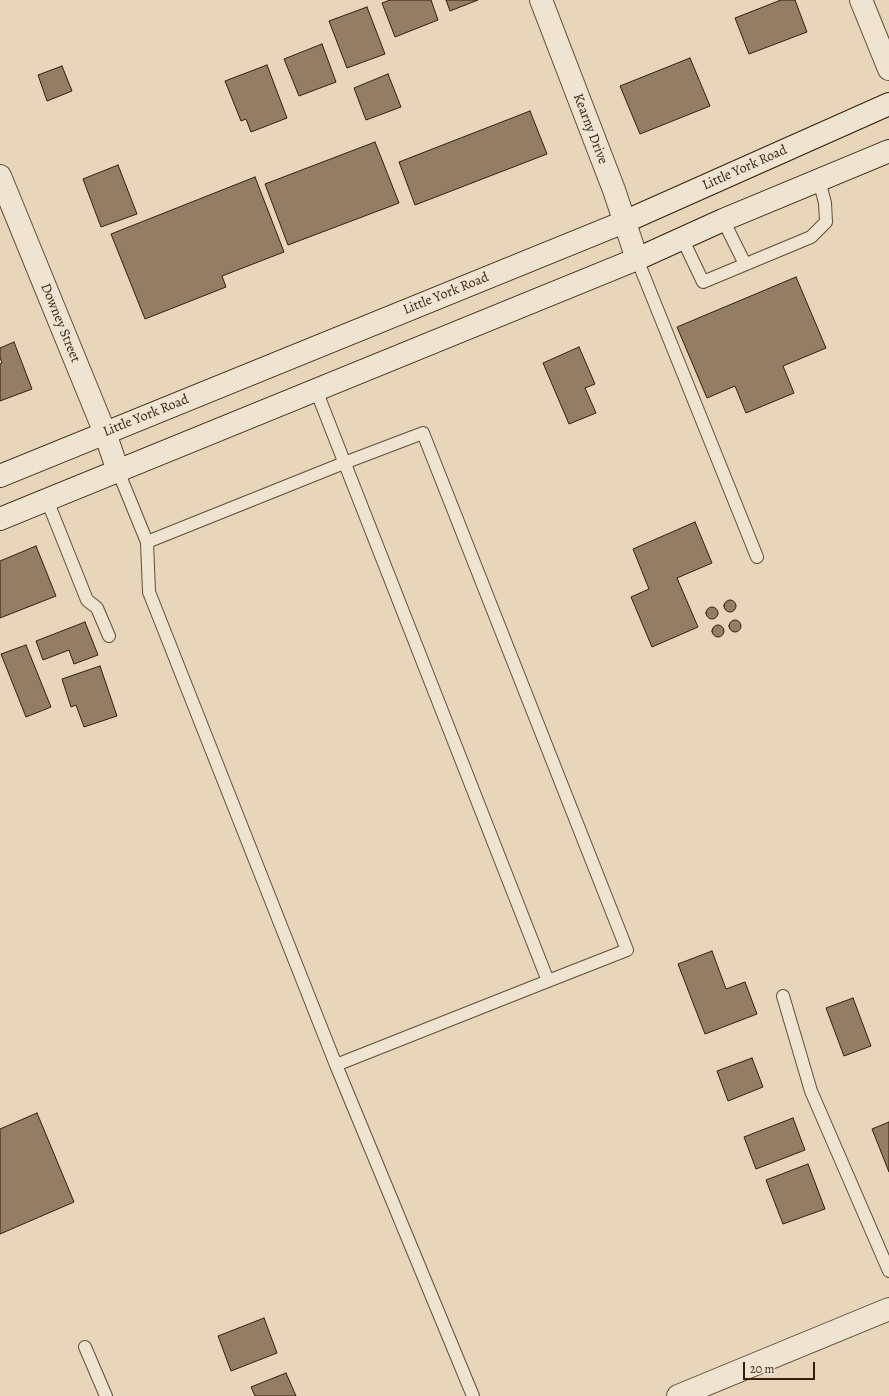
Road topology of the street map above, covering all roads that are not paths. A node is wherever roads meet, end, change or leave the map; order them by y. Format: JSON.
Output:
{"nodes":[{"id":1,"x":541,"y":0,"type":"edge"},
{"id":2,"x":861,"y":0,"type":"edge"},
{"id":3,"x":889,"y":68,"type":"edge"},
{"id":4,"x":889,"y":104,"type":"edge"},
{"id":5,"x":889,"y":151,"type":"edge"},
{"id":6,"x":0,"y":176,"type":"edge"},
{"id":7,"x":819,"y":180,"type":"junction"},
{"id":8,"x":724,"y":220,"type":"junction"},
{"id":9,"x":624,"y":222,"type":"junction"},
{"id":10,"x":682,"y":238,"type":"junction"},
{"id":11,"x":637,"y":259,"type":"junction"},
{"id":12,"x":745,"y":264,"type":"junction"},
{"id":13,"x":316,"y":390,"type":"junction"},
{"id":14,"x":105,"y":433,"type":"junction"},
{"id":15,"x":344,"y":463,"type":"junction"},
{"id":16,"x":118,"y":472,"type":"junction"},
{"id":17,"x":0,"y":476,"type":"edge"},
{"id":18,"x":47,"y":500,"type":"junction"},
{"id":19,"x":0,"y":519,"type":"edge"},
{"id":20,"x":147,"y":542,"type":"junction"},
{"id":21,"x":758,"y":557,"type":"dead end"},
{"id":22,"x":109,"y":636,"type":"dead end"},
{"id":23,"x":548,"y":981,"type":"junction"},
{"id":24,"x":783,"y":996,"type":"dead end"},
{"id":25,"x":336,"y":1065,"type":"junction"},
{"id":26,"x":889,"y":1271,"type":"edge"},
{"id":27,"x":889,"y":1309,"type":"edge"},
{"id":28,"x":85,"y":1347,"type":"dead end"},
{"id":29,"x":106,"y":1396,"type":"edge"},
{"id":30,"x":473,"y":1396,"type":"edge"},
{"id":31,"x":678,"y":1396,"type":"edge"}],
"edges":[{"from":1,"to":9,"type":"main road","name":"Kearny Drive"},
{"from":2,"to":3,"type":"main road"},
{"from":4,"to":9,"type":"main road","name":"Little York Road"},
{"from":5,"to":7,"type":"main road"},
{"from":6,"to":14,"type":"main road","name":"Downey Street"},
{"from":7,"to":8,"type":"main road"},
{"from":7,"to":12,"type":"lane"},
{"from":8,"to":10,"type":"main road"},
{"from":8,"to":12,"type":"lane"},
{"from":9,"to":11,"type":"main road","name":"Kearny Drive"},
{"from":9,"to":14,"type":"main road","name":"Little York Road"},
{"from":10,"to":11,"type":"main road"},
{"from":10,"to":12,"type":"lane"},
{"from":11,"to":13,"type":"main road"},
{"from":11,"to":21,"type":"lane"},
{"from":13,"to":15,"type":"lane"},
{"from":13,"to":16,"type":"main road"},
{"from":14,"to":16,"type":"main road","name":"Downey Street"},
{"from":14,"to":17,"type":"main road","name":"Little York Road"},
{"from":15,"to":20,"type":"lane"},
{"from":15,"to":23,"type":"lane"},
{"from":15,"to":23,"type":"lane"},
{"from":16,"to":18,"type":"main road"},
{"from":16,"to":20,"type":"lane"},
{"from":18,"to":19,"type":"main road"},
{"from":18,"to":22,"type":"lane"},
{"from":20,"to":25,"type":"lane"},
{"from":23,"to":25,"type":"lane"},
{"from":24,"to":26,"type":"lane"},
{"from":25,"to":30,"type":"lane"},
{"from":27,"to":31,"type":"main road"},
{"from":28,"to":29,"type":"lane"}]}
